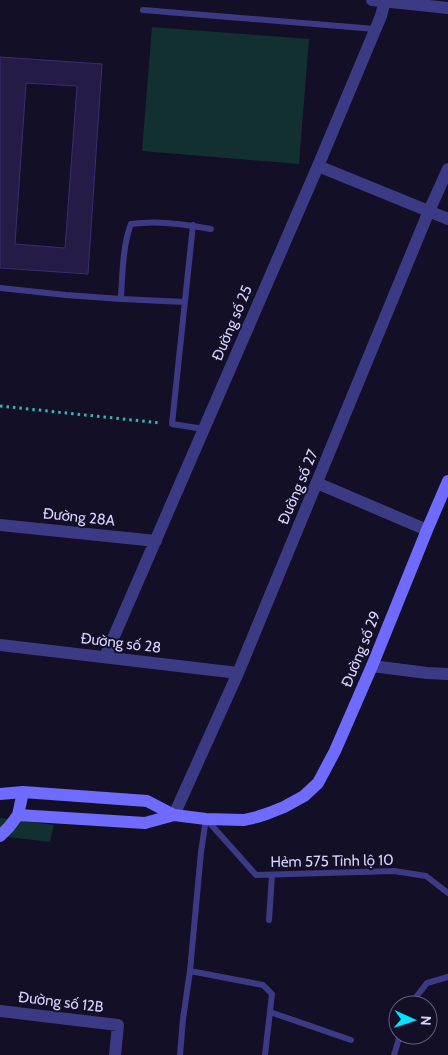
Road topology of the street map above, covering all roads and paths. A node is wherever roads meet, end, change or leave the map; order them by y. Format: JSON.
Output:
{"nodes":[{"id":1,"x":372,"y":0,"type":"edge"},
{"id":2,"x":385,"y":1,"type":"edge"},
{"id":3,"x":448,"y":8,"type":"edge"},
{"id":4,"x":143,"y":10,"type":"dead end"},
{"id":5,"x":375,"y":29,"type":"junction"},
{"id":6,"x":318,"y":166,"type":"junction"},
{"id":7,"x":448,"y":169,"type":"edge"},
{"id":8,"x":429,"y":211,"type":"junction"},
{"id":9,"x":448,"y":219,"type":"edge"},
{"id":10,"x":193,"y":225,"type":"junction"},
{"id":11,"x":210,"y":229,"type":"dead end"},
{"id":12,"x":0,"y":288,"type":"edge"},
{"id":13,"x":121,"y":299,"type":"junction"},
{"id":14,"x":185,"y":302,"type":"junction"},
{"id":15,"x":0,"y":406,"type":"edge"},
{"id":16,"x":172,"y":424,"type":"junction"},
{"id":17,"x":204,"y":429,"type":"junction"},
{"id":18,"x":448,"y":481,"type":"edge"},
{"id":19,"x":317,"y":483,"type":"junction"},
{"id":20,"x":444,"y":500,"type":"edge"},
{"id":21,"x":0,"y":525,"type":"edge"},
{"id":22,"x":426,"y":530,"type":"junction"},
{"id":23,"x":156,"y":540,"type":"junction"},
{"id":24,"x":0,"y":645,"type":"edge"},
{"id":25,"x":105,"y":657,"type":"junction"},
{"id":26,"x":372,"y":666,"type":"junction"},
{"id":27,"x":238,"y":673,"type":"junction"},
{"id":28,"x":448,"y":674,"type":"edge"},
{"id":29,"x":23,"y":792,"type":"junction"},
{"id":30,"x":0,"y":794,"type":"edge"},
{"id":31,"x":18,"y":815,"type":"junction"},
{"id":32,"x":174,"y":816,"type":"junction"},
{"id":33,"x":206,"y":819,"type":"junction"},
{"id":34,"x":0,"y":836,"type":"edge"},
{"id":35,"x":272,"y":875,"type":"junction"},
{"id":36,"x":448,"y":892,"type":"edge"},
{"id":37,"x":269,"y":920,"type":"dead end"},
{"id":38,"x":190,"y":971,"type":"junction"},
{"id":39,"x":448,"y":978,"type":"edge"},
{"id":40,"x":417,"y":995,"type":"edge"},
{"id":41,"x":0,"y":1011,"type":"edge"},
{"id":42,"x":270,"y":1012,"type":"junction"},
{"id":43,"x":351,"y":1040,"type":"dead end"},
{"id":44,"x":115,"y":1055,"type":"edge"},
{"id":45,"x":180,"y":1055,"type":"edge"},
{"id":46,"x":265,"y":1055,"type":"edge"}],
"edges":[{"from":1,"to":2,"type":"street"},
{"from":2,"to":3,"type":"street"},
{"from":2,"to":5,"type":"street","name":"Đường số 25"},
{"from":4,"to":5,"type":"lane"},
{"from":5,"to":6,"type":"street","name":"Đường số 25"},
{"from":6,"to":8,"type":"street"},
{"from":6,"to":17,"type":"street","name":"Đường số 25"},
{"from":7,"to":8,"type":"street","name":"Đường số 27"},
{"from":8,"to":9,"type":"street"},
{"from":8,"to":19,"type":"street","name":"Đường số 27"},
{"from":10,"to":11,"type":"lane"},
{"from":10,"to":13,"type":"lane"},
{"from":10,"to":14,"type":"lane"},
{"from":12,"to":13,"type":"lane"},
{"from":13,"to":14,"type":"lane"},
{"from":14,"to":16,"type":"lane"},
{"from":15,"to":16,"type":"path"},
{"from":16,"to":17,"type":"lane"},
{"from":17,"to":23,"type":"street","name":"Đường số 25"},
{"from":18,"to":20,"type":"street","name":"Đường số 29"},
{"from":19,"to":22,"type":"street"},
{"from":19,"to":27,"type":"street","name":"Đường số 27"},
{"from":20,"to":22,"type":"street","name":"Đường số 29"},
{"from":21,"to":23,"type":"street","name":"Đường 28A"},
{"from":22,"to":26,"type":"street","name":"Đường số 29"},
{"from":23,"to":25,"type":"street","name":"Đường số 25"},
{"from":24,"to":25,"type":"street","name":"Đường số 28"},
{"from":25,"to":27,"type":"street","name":"Đường số 28"},
{"from":26,"to":28,"type":"street"},
{"from":26,"to":33,"type":"street","name":"Đường số 29"},
{"from":27,"to":32,"type":"street","name":"Đường số 27"},
{"from":29,"to":30,"type":"street"},
{"from":29,"to":31,"type":"street"},
{"from":29,"to":32,"type":"street"},
{"from":31,"to":32,"type":"street"},
{"from":31,"to":34,"type":"street"},
{"from":32,"to":33,"type":"street","name":"Đường số 29"},
{"from":33,"to":35,"type":"lane","name":"Hẻm 575 Tỉnh lộ 10"},
{"from":33,"to":38,"type":"lane"},
{"from":35,"to":36,"type":"lane","name":"Hẻm 575 Tỉnh lộ 10"},
{"from":35,"to":37,"type":"lane"},
{"from":38,"to":42,"type":"lane"},
{"from":38,"to":45,"type":"lane"},
{"from":39,"to":40,"type":"lane"},
{"from":41,"to":44,"type":"street","name":"Đường số 12B"},
{"from":42,"to":43,"type":"lane"},
{"from":42,"to":46,"type":"lane"}]}
